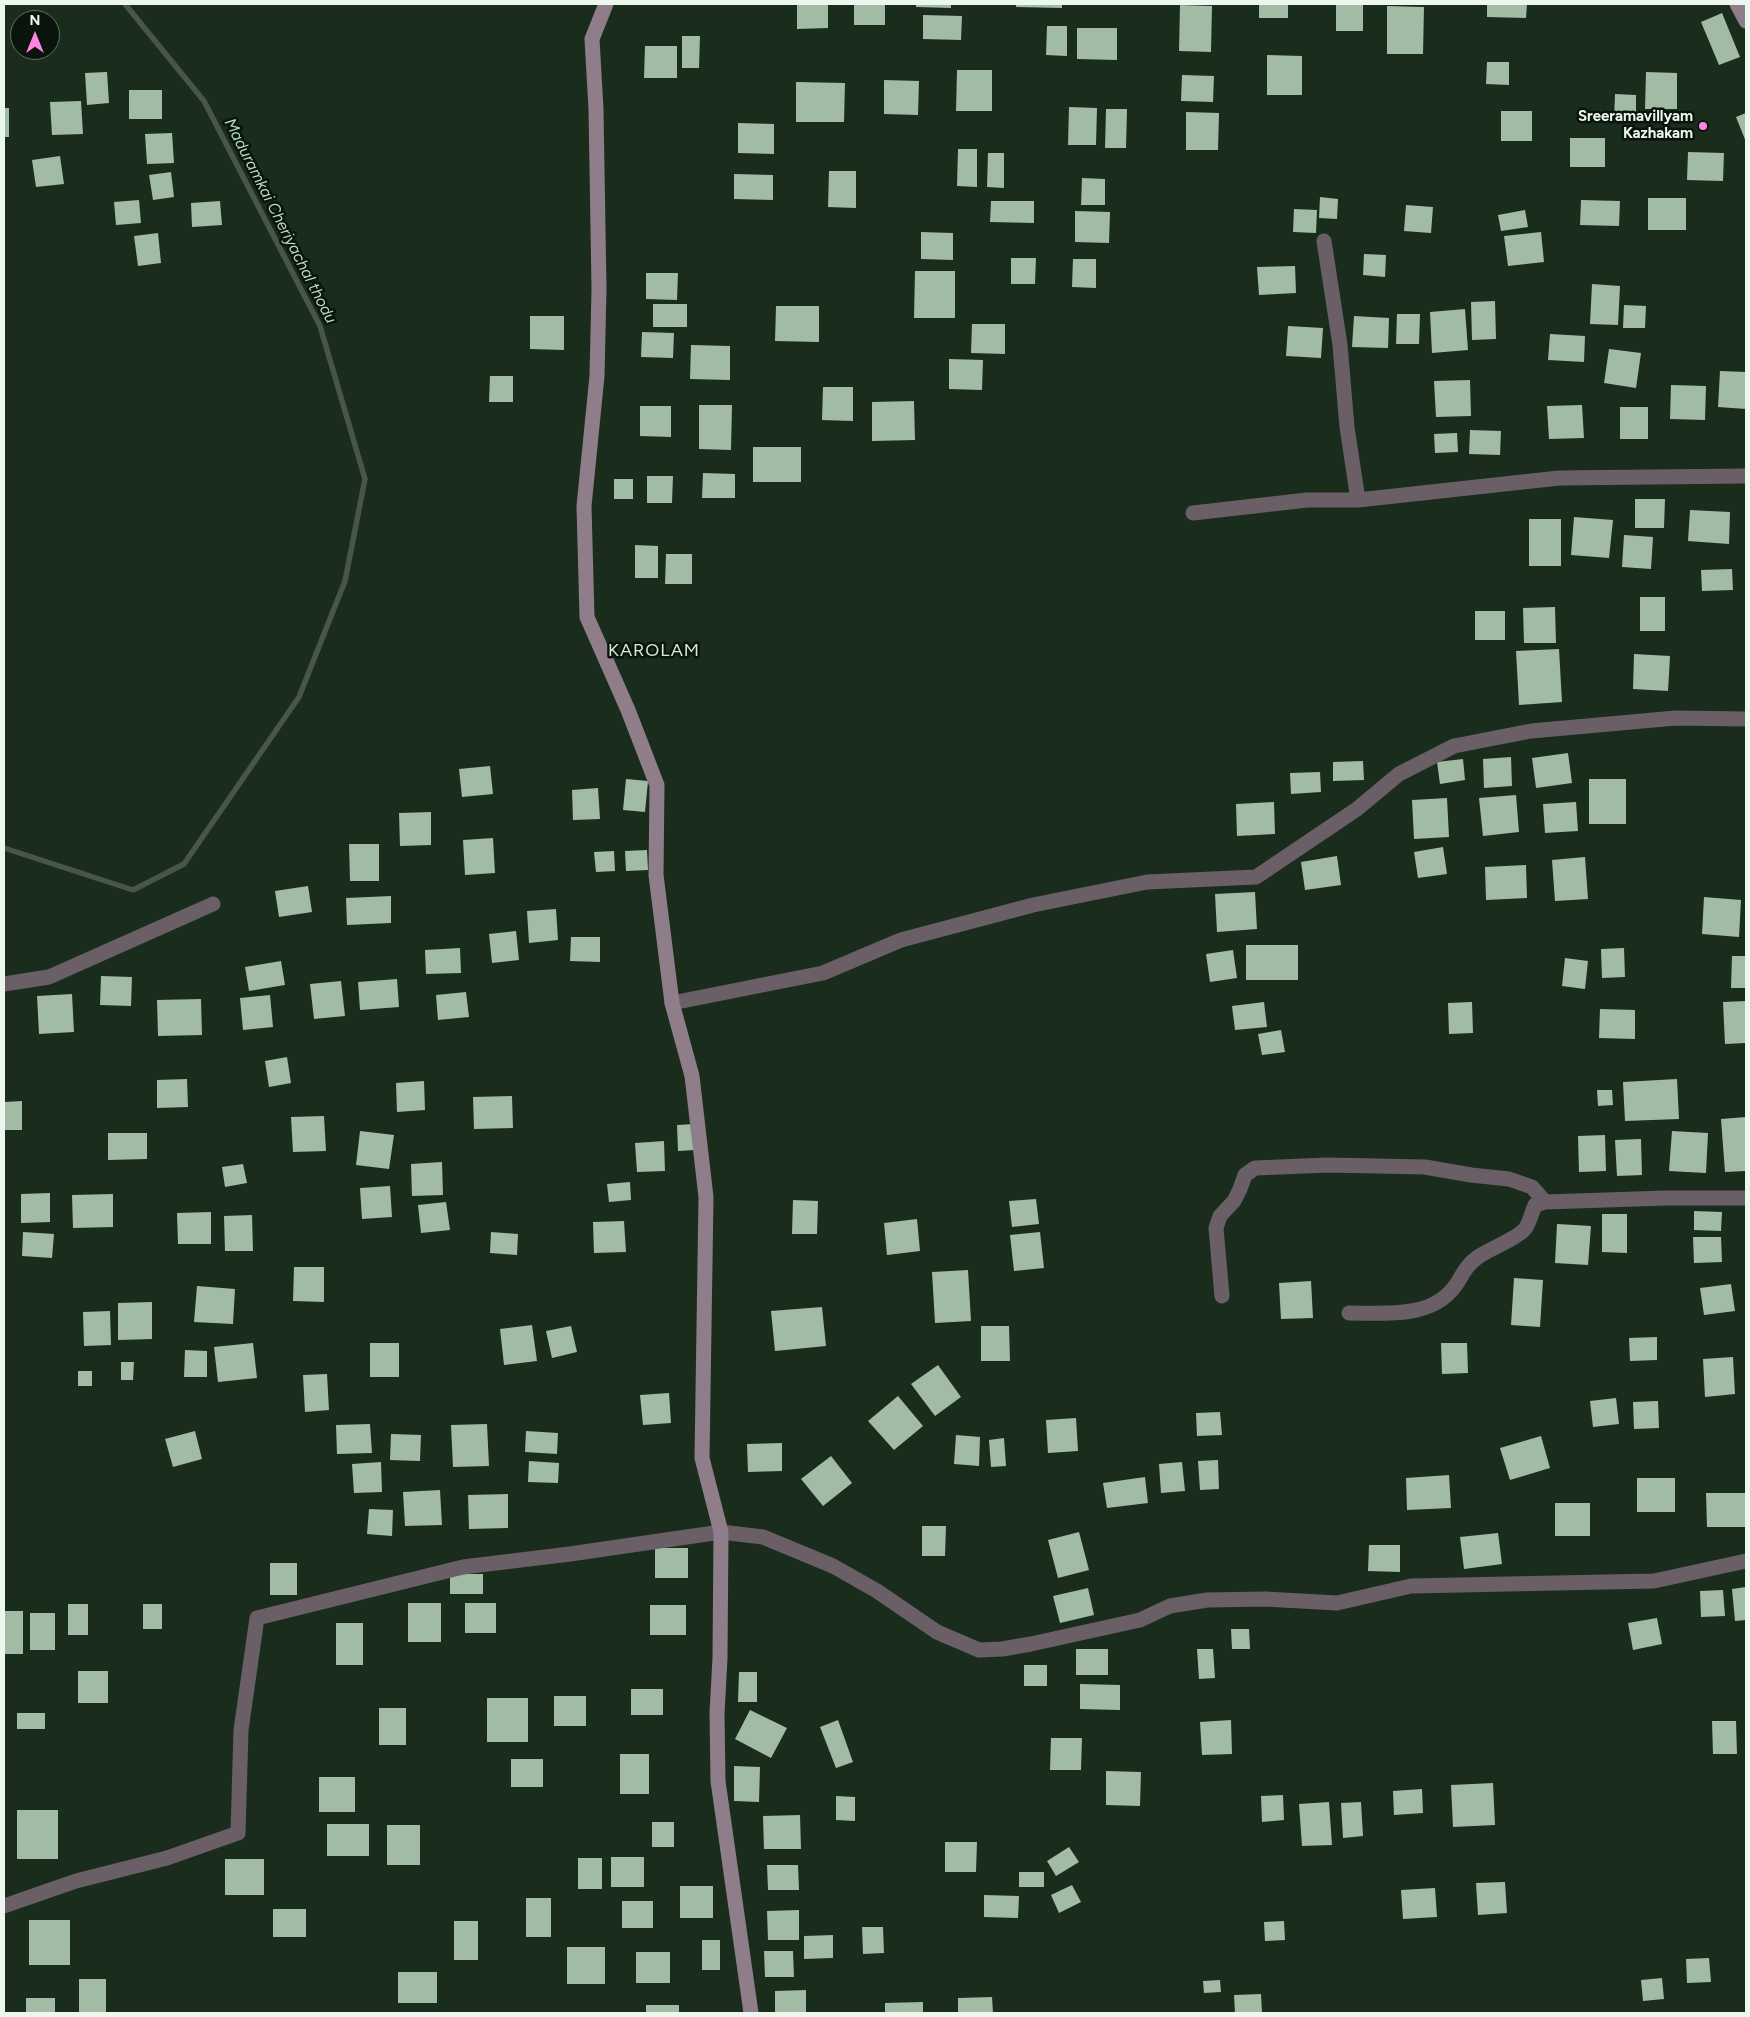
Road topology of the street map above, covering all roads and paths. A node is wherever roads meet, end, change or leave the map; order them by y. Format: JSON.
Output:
{"nodes":[{"id":1,"x":606,"y":4,"type":"edge"},
{"id":2,"x":1737,"y":4,"type":"edge"},
{"id":3,"x":1746,"y":21,"type":"edge"},
{"id":4,"x":1324,"y":240,"type":"dead end"},
{"id":5,"x":1746,"y":476,"type":"edge"},
{"id":6,"x":1358,"y":500,"type":"junction"},
{"id":7,"x":1193,"y":513,"type":"dead end"},
{"id":8,"x":1746,"y":719,"type":"edge"},
{"id":9,"x":214,"y":904,"type":"dead end"},
{"id":10,"x":4,"y":984,"type":"edge"},
{"id":11,"x":672,"y":1003,"type":"junction"},
{"id":12,"x":1746,"y":1198,"type":"edge"},
{"id":13,"x":1545,"y":1202,"type":"junction"},
{"id":14,"x":1222,"y":1296,"type":"dead end"},
{"id":15,"x":1349,"y":1313,"type":"dead end"},
{"id":16,"x":721,"y":1532,"type":"junction"},
{"id":17,"x":1746,"y":1561,"type":"edge"},
{"id":18,"x":4,"y":1906,"type":"edge"},
{"id":19,"x":751,"y":2013,"type":"edge"}],
"edges":[{"from":1,"to":11,"type":"main road"},
{"from":2,"to":3,"type":"main road"},
{"from":4,"to":6,"type":"street"},
{"from":5,"to":6,"type":"street"},
{"from":6,"to":7,"type":"street"},
{"from":8,"to":11,"type":"street"},
{"from":9,"to":10,"type":"street"},
{"from":11,"to":16,"type":"main road"},
{"from":12,"to":13,"type":"street"},
{"from":13,"to":14,"type":"street"},
{"from":13,"to":15,"type":"street"},
{"from":16,"to":17,"type":"street"},
{"from":16,"to":18,"type":"street"},
{"from":16,"to":19,"type":"main road"}]}
